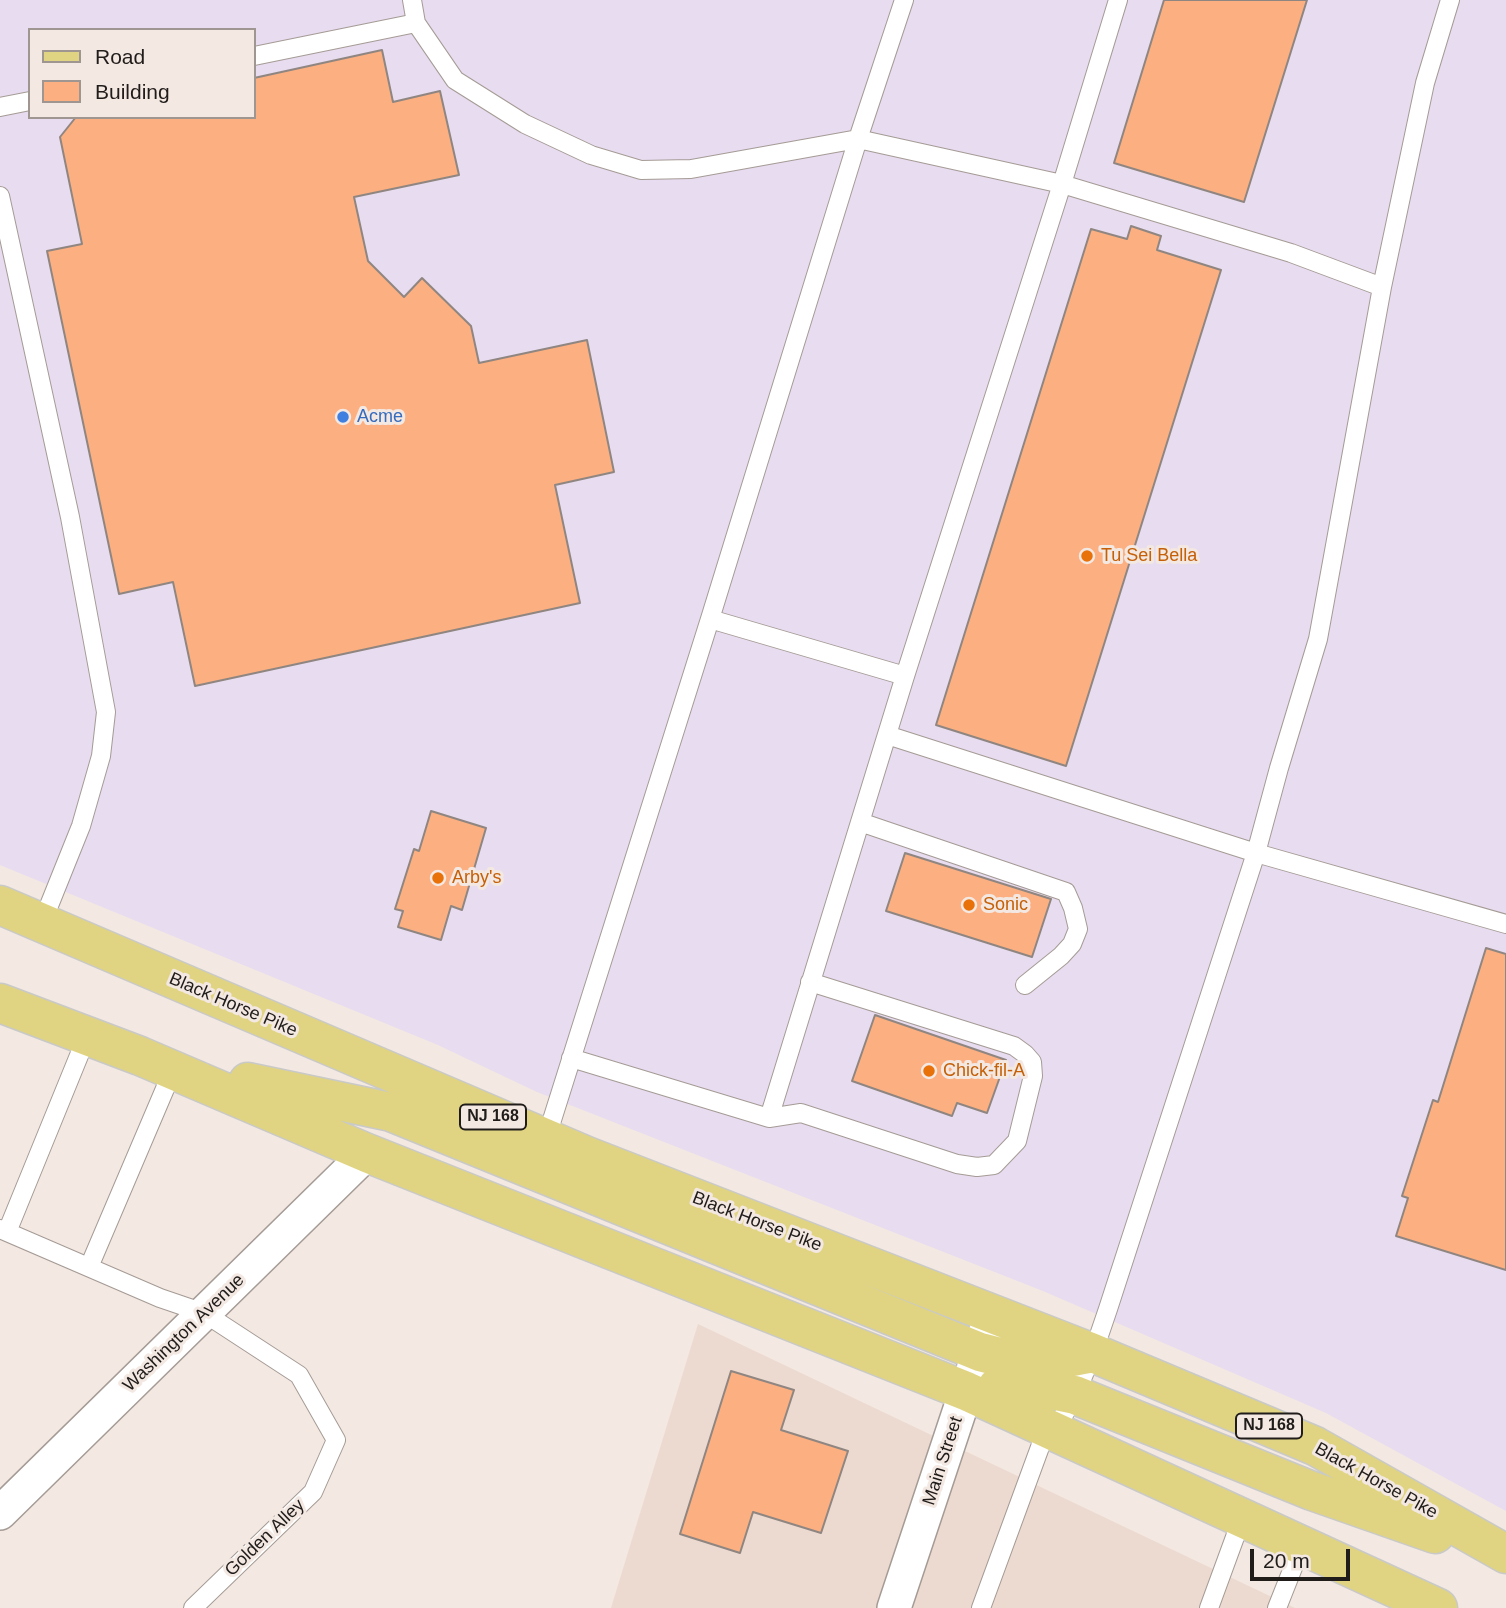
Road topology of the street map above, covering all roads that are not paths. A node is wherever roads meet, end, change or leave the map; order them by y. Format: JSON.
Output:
{"nodes":[{"id":1,"x":412,"y":0,"type":"edge"},
{"id":2,"x":904,"y":0,"type":"edge"},
{"id":3,"x":1118,"y":0,"type":"edge"},
{"id":4,"x":1450,"y":0,"type":"edge"},
{"id":5,"x":416,"y":23,"type":"junction"},
{"id":6,"x":256,"y":56,"type":"edge"},
{"id":7,"x":28,"y":101,"type":"edge"},
{"id":8,"x":0,"y":107,"type":"edge"},
{"id":9,"x":858,"y":139,"type":"junction"},
{"id":10,"x":1062,"y":184,"type":"junction"},
{"id":11,"x":0,"y":196,"type":"edge"},
{"id":12,"x":1382,"y":287,"type":"junction"},
{"id":13,"x":710,"y":619,"type":"junction"},
{"id":14,"x":905,"y":676,"type":"junction"},
{"id":15,"x":887,"y":735,"type":"junction"},
{"id":16,"x":860,"y":822,"type":"junction"},
{"id":17,"x":1256,"y":853,"type":"junction"},
{"id":18,"x":0,"y":905,"type":"edge"},
{"id":19,"x":42,"y":923,"type":"junction"},
{"id":20,"x":1506,"y":924,"type":"edge"},
{"id":21,"x":810,"y":982,"type":"junction"},
{"id":22,"x":1025,"y":985,"type":"dead end"},
{"id":23,"x":0,"y":1003,"type":"edge"},
{"id":24,"x":87,"y":1036,"type":"junction"},
{"id":25,"x":571,"y":1058,"type":"junction"},
{"id":26,"x":157,"y":1063,"type":"junction"},
{"id":27,"x":769,"y":1118,"type":"junction"},
{"id":28,"x":546,"y":1139,"type":"junction"},
{"id":29,"x":367,"y":1153,"type":"junction"},
{"id":30,"x":4,"y":1231,"type":"edge"},
{"id":31,"x":89,"y":1267,"type":"junction"},
{"id":32,"x":204,"y":1313,"type":"junction"},
{"id":33,"x":992,"y":1313,"type":"junction"},
{"id":34,"x":979,"y":1352,"type":"junction"},
{"id":35,"x":1093,"y":1353,"type":"junction"},
{"id":36,"x":966,"y":1391,"type":"junction"},
{"id":37,"x":1075,"y":1395,"type":"junction"},
{"id":38,"x":1051,"y":1430,"type":"junction"},
{"id":39,"x":0,"y":1513,"type":"edge"},
{"id":40,"x":1242,"y":1518,"type":"junction"},
{"id":41,"x":1302,"y":1545,"type":"junction"},
{"id":42,"x":1506,"y":1556,"type":"edge"},
{"id":43,"x":193,"y":1608,"type":"edge"},
{"id":44,"x":894,"y":1608,"type":"edge"},
{"id":45,"x":981,"y":1608,"type":"edge"},
{"id":46,"x":1209,"y":1608,"type":"edge"},
{"id":47,"x":1278,"y":1608,"type":"edge"},
{"id":48,"x":1438,"y":1608,"type":"edge"}],
"edges":[{"from":1,"to":5,"type":"lane"},
{"from":2,"to":9,"type":"lane"},
{"from":3,"to":10,"type":"lane"},
{"from":4,"to":12,"type":"lane"},
{"from":5,"to":6,"type":"lane"},
{"from":5,"to":9,"type":"lane"},
{"from":7,"to":8,"type":"lane"},
{"from":9,"to":10,"type":"lane"},
{"from":9,"to":13,"type":"lane"},
{"from":10,"to":12,"type":"lane"},
{"from":10,"to":14,"type":"lane"},
{"from":11,"to":19,"type":"lane"},
{"from":12,"to":17,"type":"lane"},
{"from":13,"to":14,"type":"lane"},
{"from":13,"to":25,"type":"lane"},
{"from":14,"to":15,"type":"lane"},
{"from":15,"to":16,"type":"lane"},
{"from":15,"to":17,"type":"lane"},
{"from":16,"to":21,"type":"lane"},
{"from":16,"to":22,"type":"lane"},
{"from":17,"to":20,"type":"lane"},
{"from":17,"to":35,"type":"lane"},
{"from":18,"to":19,"type":"main road","name":"Black Horse Pike","number":"NJ 168"},
{"from":19,"to":28,"type":"main road","name":"Black Horse Pike","number":"NJ 168"},
{"from":21,"to":27,"type":"lane"},
{"from":21,"to":27,"type":"lane"},
{"from":23,"to":24,"type":"main road"},
{"from":24,"to":26,"type":"main road"},
{"from":24,"to":30,"type":"lane"},
{"from":25,"to":27,"type":"lane"},
{"from":25,"to":28,"type":"lane"},
{"from":26,"to":29,"type":"main road"},
{"from":26,"to":31,"type":"lane"},
{"from":26,"to":34,"type":"main road"},
{"from":28,"to":33,"type":"main road","name":"Black Horse Pike","number":"NJ 168"},
{"from":29,"to":32,"type":"street","name":"Washington Avenue"},
{"from":29,"to":36,"type":"main road"},
{"from":30,"to":31,"type":"lane"},
{"from":31,"to":32,"type":"lane"},
{"from":32,"to":39,"type":"street","name":"Washington Avenue"},
{"from":32,"to":43,"type":"lane","name":"Golden Alley"},
{"from":33,"to":34,"type":"street","name":"Main Street"},
{"from":33,"to":35,"type":"main road","name":"Black Horse Pike","number":"NJ 168"},
{"from":34,"to":35,"type":"main road"},
{"from":34,"to":36,"type":"street","name":"Main Street"},
{"from":35,"to":37,"type":"lane"},
{"from":35,"to":42,"type":"main road","name":"Black Horse Pike","number":"NJ 168"},
{"from":36,"to":37,"type":"main road"},
{"from":36,"to":38,"type":"main road"},
{"from":36,"to":44,"type":"street","name":"Main Street"},
{"from":37,"to":38,"type":"lane"},
{"from":37,"to":42,"type":"main road"},
{"from":38,"to":40,"type":"main road"},
{"from":38,"to":45,"type":"lane"},
{"from":40,"to":41,"type":"main road"},
{"from":40,"to":46,"type":"lane"},
{"from":41,"to":47,"type":"lane"},
{"from":41,"to":48,"type":"main road"}]}
